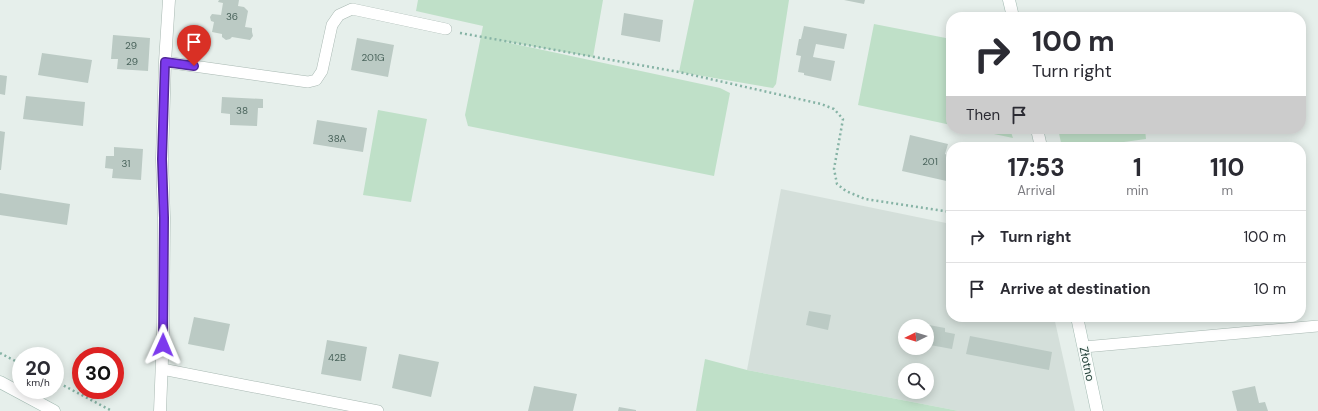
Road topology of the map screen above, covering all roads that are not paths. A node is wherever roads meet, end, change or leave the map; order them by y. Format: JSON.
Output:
{"nodes":[{"id":1,"x":169,"y":0,"type":"edge"},
{"id":2,"x":1009,"y":0,"type":"edge"},
{"id":3,"x":1012,"y":12,"type":"edge"},
{"id":4,"x":446,"y":30,"type":"road end"},
{"id":5,"x":165,"y":62,"type":"junction"},
{"id":6,"x":1078,"y":322,"type":"edge"},
{"id":7,"x":1318,"y":326,"type":"edge"},
{"id":8,"x":1084,"y":347,"type":"junction"},
{"id":9,"x":162,"y":369,"type":"junction"},
{"id":10,"x":0,"y":382,"type":"edge"},
{"id":11,"x":54,"y":411,"type":"edge"},
{"id":12,"x":160,"y":411,"type":"edge"},
{"id":13,"x":378,"y":411,"type":"edge"},
{"id":14,"x":1098,"y":411,"type":"edge"}],
"edges":[{"from":1,"to":5,"type":"street"},
{"from":2,"to":3,"type":"street"},
{"from":4,"to":5,"type":"lane"},
{"from":5,"to":9,"type":"street"},
{"from":6,"to":8,"type":"street","name":"Złotno"},
{"from":7,"to":8,"type":"lane"},
{"from":8,"to":14,"type":"street","name":"Złotno"},
{"from":9,"to":12,"type":"street"},
{"from":9,"to":13,"type":"lane"},
{"from":10,"to":11,"type":"street"}]}
